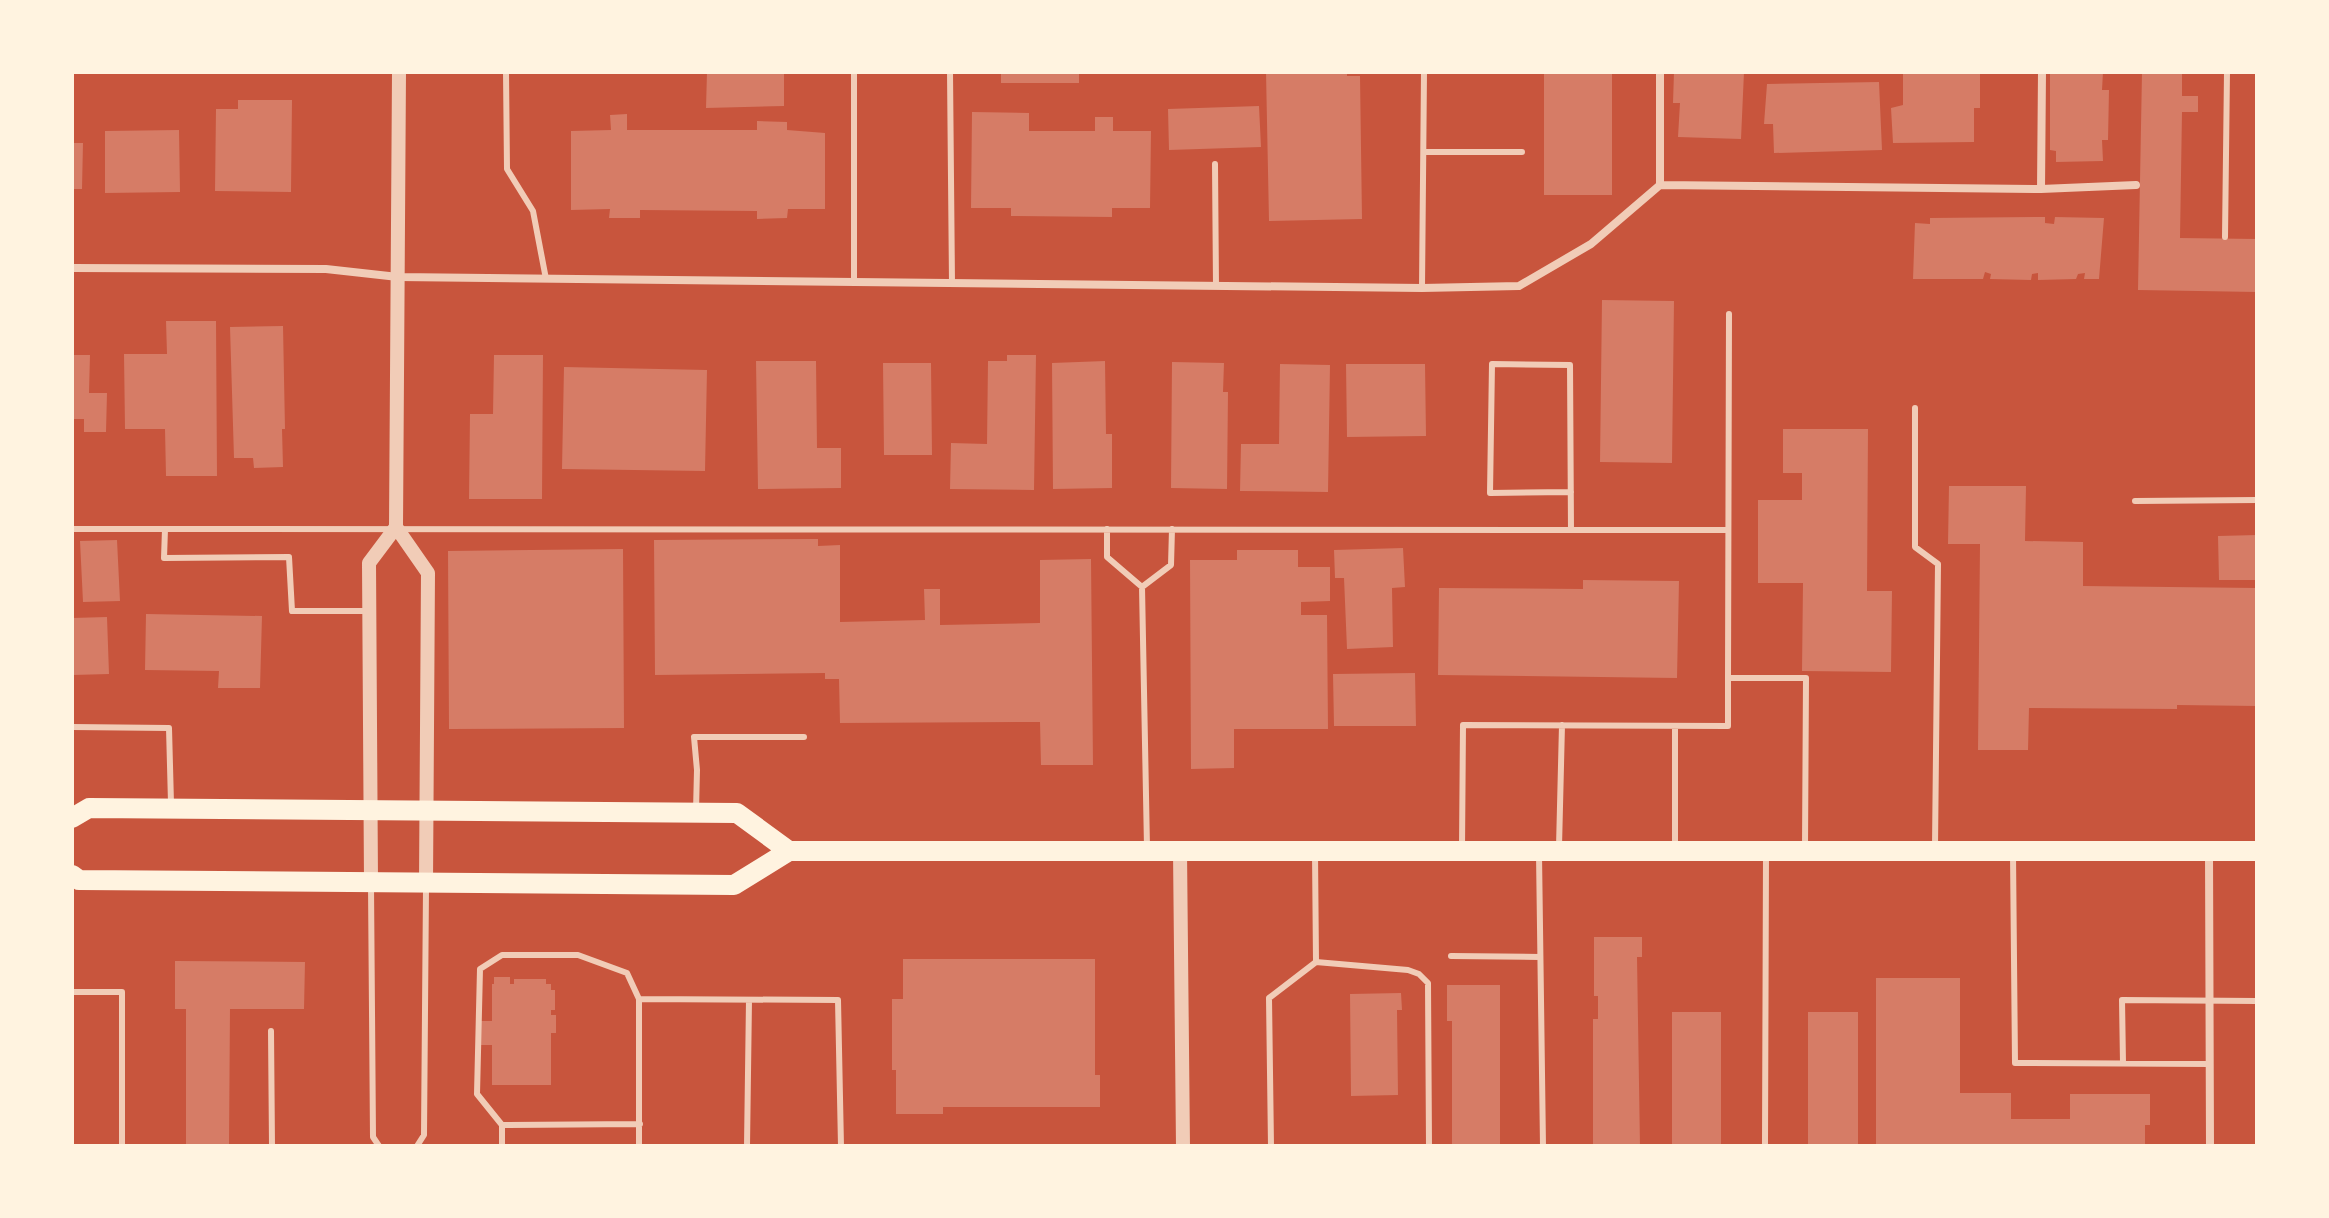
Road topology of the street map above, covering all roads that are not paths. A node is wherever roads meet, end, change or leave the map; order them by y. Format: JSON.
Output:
{"nodes":[{"id":1,"x":399,"y":72,"type":"edge"},
{"id":2,"x":506,"y":72,"type":"edge"},
{"id":3,"x":854,"y":72,"type":"edge"},
{"id":4,"x":950,"y":72,"type":"edge"},
{"id":5,"x":1424,"y":72,"type":"edge"},
{"id":6,"x":1660,"y":72,"type":"edge"},
{"id":7,"x":2042,"y":72,"type":"edge"},
{"id":8,"x":2227,"y":72,"type":"edge"},
{"id":9,"x":1424,"y":152,"type":"junction"},
{"id":10,"x":1522,"y":152,"type":"dead end"},
{"id":11,"x":1215,"y":164,"type":"dead end"},
{"id":12,"x":1660,"y":185,"type":"junction"},
{"id":13,"x":2136,"y":185,"type":"dead end"},
{"id":14,"x":2041,"y":189,"type":"junction"},
{"id":15,"x":2225,"y":237,"type":"dead end"},
{"id":16,"x":72,"y":268,"type":"edge"},
{"id":17,"x":398,"y":277,"type":"junction"},
{"id":18,"x":546,"y":279,"type":"junction"},
{"id":19,"x":854,"y":282,"type":"junction"},
{"id":20,"x":952,"y":283,"type":"junction"},
{"id":21,"x":1216,"y":286,"type":"junction"},
{"id":22,"x":1422,"y":288,"type":"junction"},
{"id":23,"x":1729,"y":314,"type":"dead end"},
{"id":24,"x":1915,"y":408,"type":"dead end"},
{"id":25,"x":1571,"y":492,"type":"junction"},
{"id":26,"x":2257,"y":500,"type":"edge"},
{"id":27,"x":2135,"y":501,"type":"dead end"},
{"id":28,"x":396,"y":527,"type":"junction"},
{"id":29,"x":72,"y":529,"type":"edge"},
{"id":30,"x":165,"y":529,"type":"junction"},
{"id":31,"x":1107,"y":529,"type":"junction"},
{"id":32,"x":1172,"y":529,"type":"junction"},
{"id":33,"x":1571,"y":530,"type":"junction"},
{"id":34,"x":1728,"y":530,"type":"junction"},
{"id":35,"x":1142,"y":587,"type":"junction"},
{"id":36,"x":370,"y":611,"type":"junction"},
{"id":37,"x":1728,"y":678,"type":"junction"},
{"id":38,"x":1562,"y":725,"type":"junction"},
{"id":39,"x":1675,"y":726,"type":"junction"},
{"id":40,"x":72,"y":727,"type":"edge"},
{"id":41,"x":804,"y":737,"type":"dead end"},
{"id":42,"x":171,"y":809,"type":"junction"},
{"id":43,"x":372,"y":810,"type":"junction"},
{"id":44,"x":426,"y":810,"type":"junction"},
{"id":45,"x":696,"y":813,"type":"junction"},
{"id":46,"x":72,"y":818,"type":"edge"},
{"id":47,"x":789,"y":851,"type":"junction"},
{"id":48,"x":1147,"y":851,"type":"junction"},
{"id":49,"x":1180,"y":851,"type":"junction"},
{"id":50,"x":1315,"y":851,"type":"junction"},
{"id":51,"x":1462,"y":851,"type":"junction"},
{"id":52,"x":1549,"y":851,"type":"junction"},
{"id":53,"x":1676,"y":851,"type":"junction"},
{"id":54,"x":1766,"y":851,"type":"junction"},
{"id":55,"x":1805,"y":851,"type":"junction"},
{"id":56,"x":1935,"y":851,"type":"junction"},
{"id":57,"x":2013,"y":851,"type":"junction"},
{"id":58,"x":2209,"y":851,"type":"junction"},
{"id":59,"x":2257,"y":851,"type":"edge"},
{"id":60,"x":72,"y":875,"type":"edge"},
{"id":61,"x":371,"y":882,"type":"junction"},
{"id":62,"x":426,"y":883,"type":"junction"},
{"id":63,"x":1451,"y":956,"type":"dead end"},
{"id":64,"x":1540,"y":957,"type":"junction"},
{"id":65,"x":1316,"y":962,"type":"junction"},
{"id":66,"x":72,"y":992,"type":"edge"},
{"id":67,"x":639,"y":999,"type":"junction"},
{"id":68,"x":749,"y":1000,"type":"junction"},
{"id":69,"x":2210,"y":1000,"type":"junction"},
{"id":70,"x":2257,"y":1001,"type":"edge"},
{"id":71,"x":271,"y":1031,"type":"dead end"},
{"id":72,"x":2123,"y":1063,"type":"junction"},
{"id":73,"x":2210,"y":1064,"type":"junction"},
{"id":74,"x":640,"y":1124,"type":"junction"},
{"id":75,"x":502,"y":1125,"type":"junction"},
{"id":76,"x":122,"y":1146,"type":"edge"},
{"id":77,"x":272,"y":1146,"type":"edge"},
{"id":78,"x":379,"y":1146,"type":"edge"},
{"id":79,"x":417,"y":1146,"type":"edge"},
{"id":80,"x":502,"y":1146,"type":"edge"},
{"id":81,"x":639,"y":1146,"type":"edge"},
{"id":82,"x":747,"y":1146,"type":"edge"},
{"id":83,"x":841,"y":1146,"type":"edge"},
{"id":84,"x":1183,"y":1146,"type":"edge"},
{"id":85,"x":1271,"y":1146,"type":"edge"},
{"id":86,"x":1429,"y":1146,"type":"edge"},
{"id":87,"x":1543,"y":1146,"type":"edge"},
{"id":88,"x":1765,"y":1146,"type":"edge"},
{"id":89,"x":2210,"y":1146,"type":"edge"}],
"edges":[{"from":1,"to":17,"type":"street"},
{"from":2,"to":18,"type":"lane"},
{"from":3,"to":19,"type":"lane"},
{"from":4,"to":20,"type":"lane"},
{"from":5,"to":9,"type":"lane"},
{"from":6,"to":12,"type":"street"},
{"from":7,"to":14,"type":"street"},
{"from":8,"to":15,"type":"lane"},
{"from":9,"to":10,"type":"lane"},
{"from":9,"to":22,"type":"lane"},
{"from":11,"to":21,"type":"lane"},
{"from":12,"to":14,"type":"street"},
{"from":12,"to":22,"type":"street"},
{"from":13,"to":14,"type":"street"},
{"from":16,"to":17,"type":"street"},
{"from":17,"to":18,"type":"street"},
{"from":17,"to":28,"type":"street"},
{"from":18,"to":19,"type":"street"},
{"from":19,"to":20,"type":"street"},
{"from":20,"to":21,"type":"street"},
{"from":21,"to":22,"type":"street"},
{"from":23,"to":34,"type":"lane"},
{"from":24,"to":56,"type":"lane"},
{"from":25,"to":25,"type":"lane"},
{"from":25,"to":33,"type":"lane"},
{"from":26,"to":27,"type":"lane"},
{"from":28,"to":30,"type":"lane"},
{"from":28,"to":31,"type":"lane"},
{"from":28,"to":36,"type":"street"},
{"from":28,"to":44,"type":"street"},
{"from":29,"to":30,"type":"lane"},
{"from":30,"to":36,"type":"lane"},
{"from":31,"to":32,"type":"lane"},
{"from":31,"to":35,"type":"lane"},
{"from":32,"to":33,"type":"lane"},
{"from":32,"to":35,"type":"lane"},
{"from":33,"to":34,"type":"lane"},
{"from":34,"to":37,"type":"lane"},
{"from":35,"to":48,"type":"lane"},
{"from":36,"to":43,"type":"street"},
{"from":37,"to":39,"type":"lane"},
{"from":37,"to":55,"type":"lane"},
{"from":38,"to":39,"type":"lane"},
{"from":38,"to":51,"type":"lane"},
{"from":38,"to":52,"type":"lane"},
{"from":39,"to":53,"type":"lane"},
{"from":40,"to":42,"type":"lane"},
{"from":41,"to":45,"type":"lane"},
{"from":42,"to":43,"type":"main road"},
{"from":42,"to":46,"type":"main road"},
{"from":43,"to":44,"type":"main road"},
{"from":43,"to":61,"type":"street"},
{"from":44,"to":45,"type":"main road"},
{"from":44,"to":62,"type":"street"},
{"from":45,"to":47,"type":"main road"},
{"from":47,"to":48,"type":"main road"},
{"from":47,"to":62,"type":"main road"},
{"from":48,"to":49,"type":"main road"},
{"from":49,"to":50,"type":"main road"},
{"from":49,"to":84,"type":"street"},
{"from":50,"to":51,"type":"main road"},
{"from":50,"to":65,"type":"lane"},
{"from":51,"to":52,"type":"main road"},
{"from":52,"to":53,"type":"main road"},
{"from":52,"to":64,"type":"lane"},
{"from":53,"to":54,"type":"main road"},
{"from":54,"to":55,"type":"main road"},
{"from":54,"to":88,"type":"lane"},
{"from":55,"to":56,"type":"main road"},
{"from":56,"to":57,"type":"main road"},
{"from":57,"to":58,"type":"main road"},
{"from":57,"to":72,"type":"lane"},
{"from":58,"to":59,"type":"main road"},
{"from":58,"to":69,"type":"street"},
{"from":60,"to":61,"type":"main road"},
{"from":61,"to":62,"type":"main road"},
{"from":61,"to":78,"type":"lane"},
{"from":62,"to":79,"type":"lane"},
{"from":63,"to":64,"type":"lane"},
{"from":64,"to":87,"type":"lane"},
{"from":65,"to":85,"type":"lane"},
{"from":65,"to":86,"type":"lane"},
{"from":66,"to":76,"type":"lane"},
{"from":67,"to":68,"type":"lane"},
{"from":67,"to":74,"type":"lane"},
{"from":67,"to":75,"type":"lane"},
{"from":68,"to":82,"type":"lane"},
{"from":68,"to":83,"type":"lane"},
{"from":69,"to":70,"type":"lane"},
{"from":69,"to":72,"type":"lane"},
{"from":69,"to":73,"type":"street"},
{"from":71,"to":77,"type":"lane"},
{"from":72,"to":73,"type":"lane"},
{"from":73,"to":89,"type":"street"},
{"from":74,"to":75,"type":"lane"},
{"from":74,"to":81,"type":"lane"},
{"from":75,"to":80,"type":"lane"}]}
